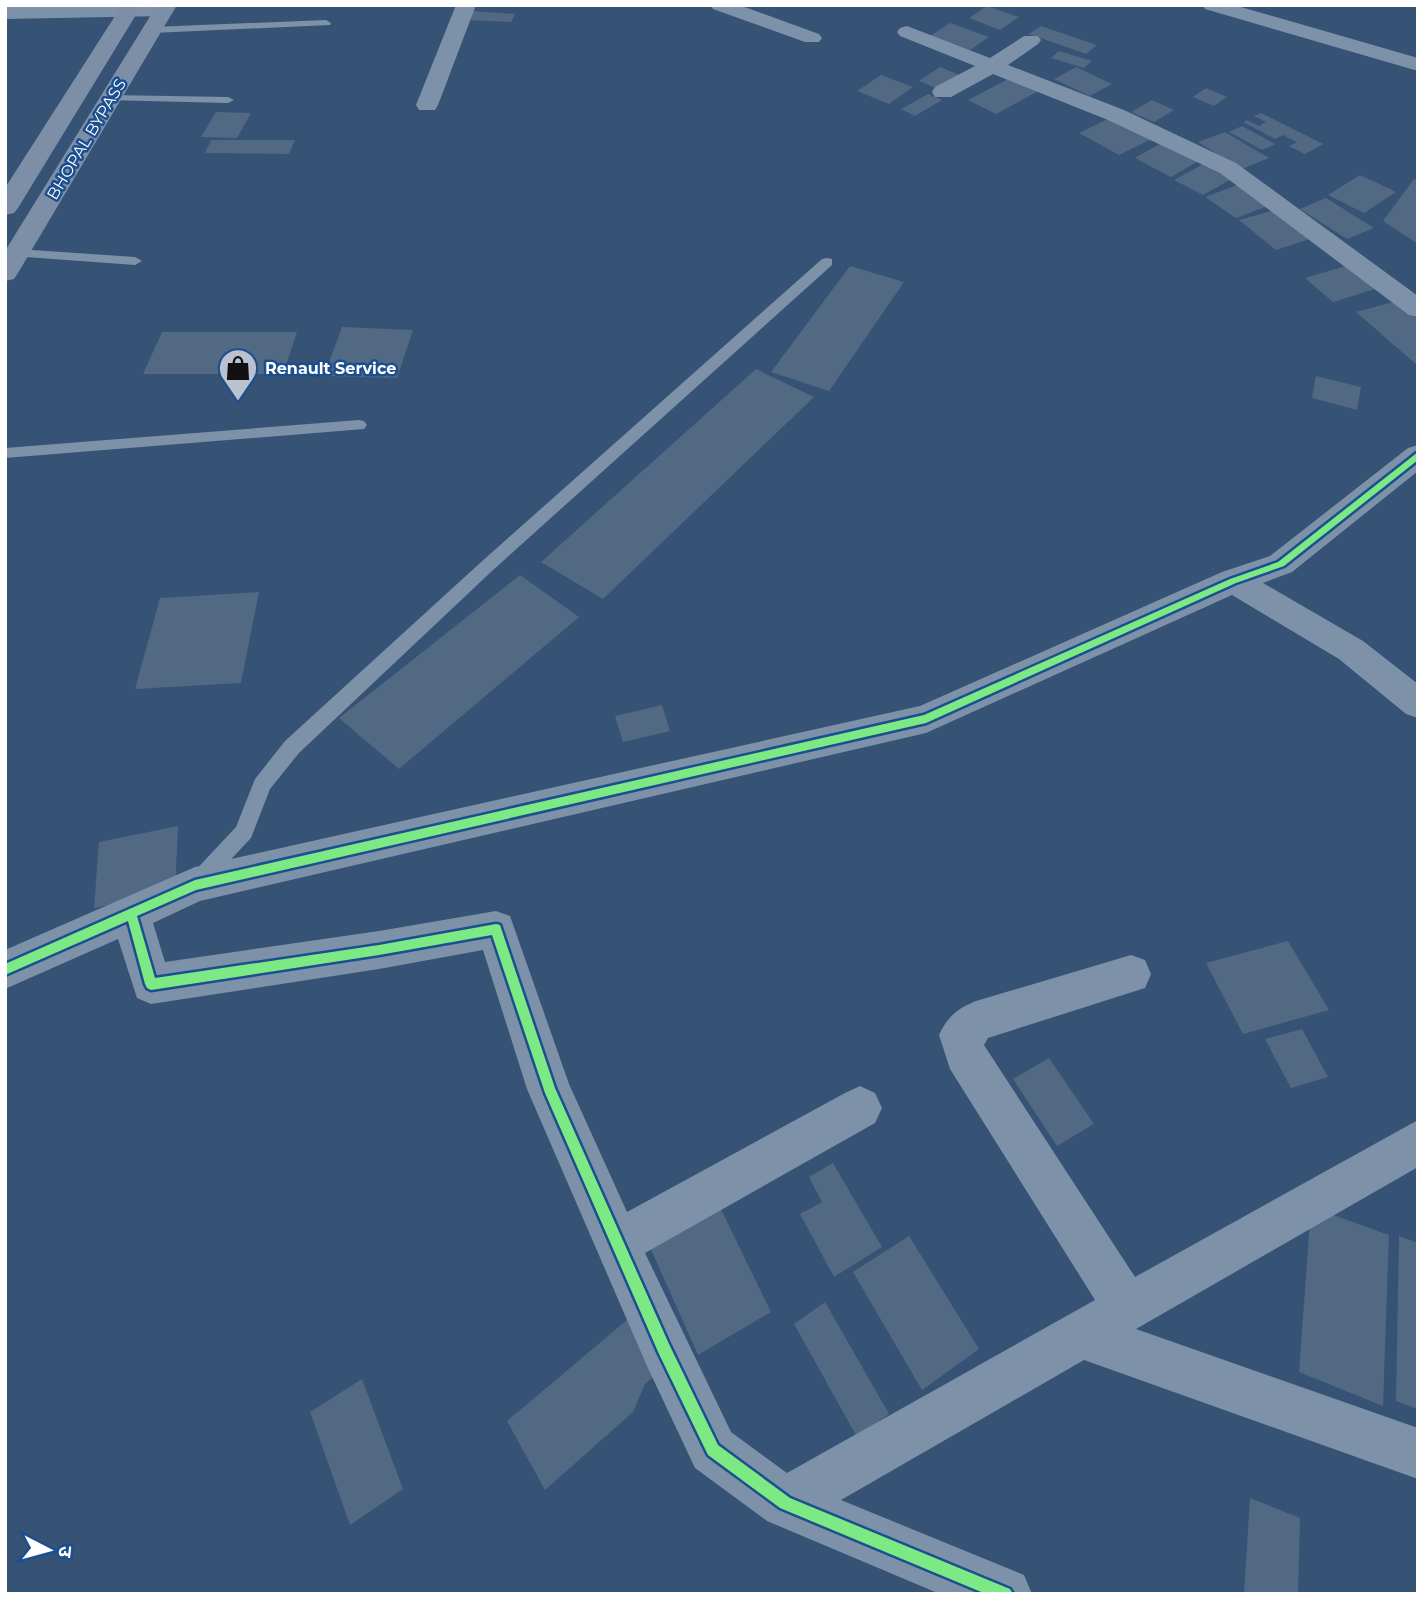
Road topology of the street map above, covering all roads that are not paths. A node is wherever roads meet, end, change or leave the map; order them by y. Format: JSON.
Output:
{"nodes":[{"id":1,"x":466,"y":5,"type":"edge"},
{"id":2,"x":720,"y":5,"type":"edge"},
{"id":3,"x":1212,"y":5,"type":"edge"},
{"id":4,"x":130,"y":8,"type":"edge"},
{"id":5,"x":5,"y":13,"type":"edge"},
{"id":6,"x":161,"y":15,"type":"edge"},
{"id":7,"x":326,"y":23,"type":"dead end"},
{"id":8,"x":907,"y":32,"type":"dead end"},
{"id":9,"x":812,"y":38,"type":"dead end"},
{"id":10,"x":1031,"y":40,"type":"dead end"},
{"id":11,"x":1418,"y":65,"type":"edge"},
{"id":12,"x":992,"y":66,"type":"junction"},
{"id":13,"x":943,"y":92,"type":"dead end"},
{"id":14,"x":110,"y":98,"type":"junction"},
{"id":15,"x":228,"y":100,"type":"dead end"},
{"id":16,"x":427,"y":105,"type":"dead end"},
{"id":17,"x":5,"y":208,"type":"edge"},
{"id":18,"x":135,"y":261,"type":"dead end"},
{"id":19,"x":827,"y":262,"type":"dead end"},
{"id":20,"x":11,"y":263,"type":"edge"},
{"id":21,"x":1418,"y":309,"type":"edge"},
{"id":22,"x":359,"y":425,"type":"dead end"},
{"id":23,"x":5,"y":453,"type":"edge"},
{"id":24,"x":1418,"y":455,"type":"edge"},
{"id":25,"x":1233,"y":581,"type":"junction"},
{"id":26,"x":1418,"y":704,"type":"edge"},
{"id":27,"x":195,"y":885,"type":"junction"},
{"id":28,"x":131,"y":913,"type":"junction"},
{"id":29,"x":5,"y":970,"type":"edge"},
{"id":30,"x":1131,"y":974,"type":"dead end"},
{"id":31,"x":860,"y":1108,"type":"dead end"},
{"id":32,"x":1418,"y":1142,"type":"edge"},
{"id":33,"x":617,"y":1243,"type":"junction"},
{"id":34,"x":1127,"y":1307,"type":"junction"},
{"id":35,"x":1080,"y":1334,"type":"junction"},
{"id":36,"x":1418,"y":1454,"type":"edge"},
{"id":37,"x":785,"y":1503,"type":"junction"},
{"id":38,"x":1005,"y":1594,"type":"edge"}],
"edges":[{"from":1,"to":16,"type":"street"},
{"from":2,"to":9,"type":"street"},
{"from":3,"to":11,"type":"street"},
{"from":4,"to":5,"type":"street"},
{"from":4,"to":6,"type":"street"},
{"from":4,"to":17,"type":"main road","name":"BHOPAL BYPASS"},
{"from":6,"to":7,"type":"lane"},
{"from":6,"to":14,"type":"main road","name":"BHOPAL BYPASS"},
{"from":8,"to":12,"type":"street"},
{"from":10,"to":12,"type":"street"},
{"from":12,"to":13,"type":"street"},
{"from":12,"to":21,"type":"street"},
{"from":14,"to":15,"type":"lane"},
{"from":14,"to":20,"type":"main road","name":"BHOPAL BYPASS"},
{"from":18,"to":20,"type":"lane"},
{"from":19,"to":27,"type":"lane"},
{"from":22,"to":23,"type":"lane"},
{"from":24,"to":25,"type":"street"},
{"from":25,"to":26,"type":"street"},
{"from":25,"to":27,"type":"street"},
{"from":27,"to":28,"type":"street"},
{"from":28,"to":29,"type":"street"},
{"from":28,"to":33,"type":"street"},
{"from":30,"to":34,"type":"street"},
{"from":31,"to":33,"type":"street"},
{"from":32,"to":34,"type":"street"},
{"from":33,"to":37,"type":"street"},
{"from":34,"to":35,"type":"street"},
{"from":35,"to":36,"type":"street"},
{"from":35,"to":37,"type":"street"},
{"from":37,"to":38,"type":"street"}]}
